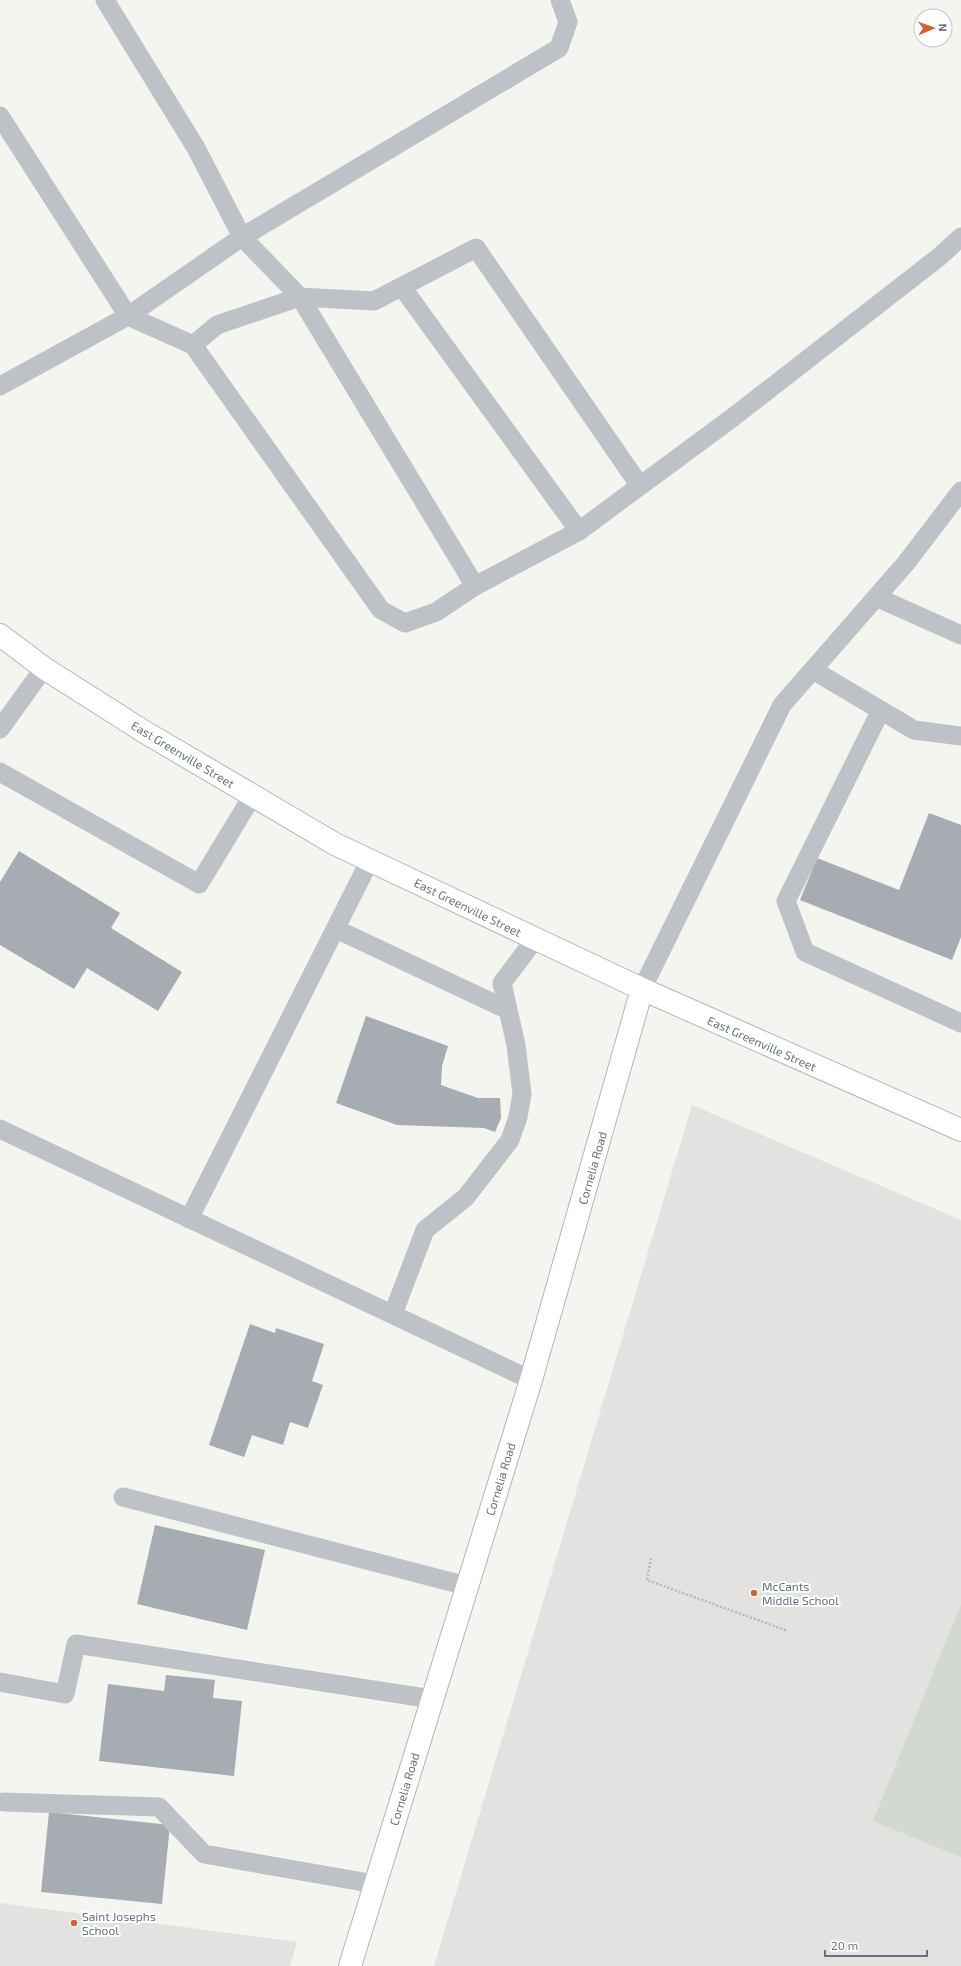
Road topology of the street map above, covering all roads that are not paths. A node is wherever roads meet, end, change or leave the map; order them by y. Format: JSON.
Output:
{"nodes":[{"id":1,"x":105,"y":0,"type":"edge"},
{"id":2,"x":560,"y":0,"type":"edge"},
{"id":3,"x":0,"y":116,"type":"edge"},
{"id":4,"x":242,"y":237,"type":"junction"},
{"id":5,"x":961,"y":237,"type":"edge"},
{"id":6,"x":402,"y":286,"type":"junction"},
{"id":7,"x":300,"y":297,"type":"junction"},
{"id":8,"x":128,"y":316,"type":"junction"},
{"id":9,"x":193,"y":345,"type":"junction"},
{"id":10,"x":0,"y":386,"type":"edge"},
{"id":11,"x":640,"y":486,"type":"junction"},
{"id":12,"x":961,"y":491,"type":"edge"},
{"id":13,"x":579,"y":532,"type":"junction"},
{"id":14,"x":475,"y":586,"type":"junction"},
{"id":15,"x":876,"y":598,"type":"junction"},
{"id":16,"x":0,"y":635,"type":"edge"},
{"id":17,"x":961,"y":635,"type":"edge"},
{"id":18,"x":44,"y":668,"type":"junction"},
{"id":19,"x":813,"y":670,"type":"junction"},
{"id":20,"x":881,"y":710,"type":"junction"},
{"id":21,"x":0,"y":729,"type":"edge"},
{"id":22,"x":961,"y":736,"type":"edge"},
{"id":23,"x":0,"y":772,"type":"edge"},
{"id":24,"x":253,"y":795,"type":"junction"},
{"id":25,"x":370,"y":860,"type":"junction"},
{"id":26,"x":336,"y":929,"type":"junction"},
{"id":27,"x":534,"y":939,"type":"junction"},
{"id":28,"x":642,"y":989,"type":"junction"},
{"id":29,"x":508,"y":1010,"type":"junction"},
{"id":30,"x":961,"y":1023,"type":"edge"},
{"id":31,"x":0,"y":1129,"type":"edge"},
{"id":32,"x":961,"y":1130,"type":"edge"},
{"id":33,"x":189,"y":1219,"type":"junction"},
{"id":34,"x":392,"y":1314,"type":"junction"},
{"id":35,"x":531,"y":1380,"type":"junction"},
{"id":36,"x":123,"y":1497,"type":"dead end"},
{"id":37,"x":467,"y":1586,"type":"junction"},
{"id":38,"x":0,"y":1682,"type":"edge"},
{"id":39,"x":432,"y":1699,"type":"junction"},
{"id":40,"x":4,"y":1802,"type":"dead end"},
{"id":41,"x":375,"y":1884,"type":"junction"},
{"id":42,"x":350,"y":1966,"type":"edge"}],
"edges":[{"from":1,"to":4,"type":"lane"},
{"from":2,"to":4,"type":"lane"},
{"from":3,"to":8,"type":"lane"},
{"from":4,"to":7,"type":"lane"},
{"from":4,"to":8,"type":"lane"},
{"from":5,"to":11,"type":"lane"},
{"from":6,"to":7,"type":"lane"},
{"from":6,"to":11,"type":"lane"},
{"from":6,"to":13,"type":"lane"},
{"from":7,"to":9,"type":"lane"},
{"from":7,"to":14,"type":"lane"},
{"from":8,"to":9,"type":"lane"},
{"from":8,"to":10,"type":"lane"},
{"from":9,"to":14,"type":"lane"},
{"from":11,"to":13,"type":"lane"},
{"from":12,"to":15,"type":"lane"},
{"from":13,"to":14,"type":"lane"},
{"from":15,"to":17,"type":"lane"},
{"from":15,"to":19,"type":"lane"},
{"from":16,"to":18,"type":"main road","name":"East Greenville Street"},
{"from":18,"to":21,"type":"lane"},
{"from":18,"to":24,"type":"main road","name":"East Greenville Street"},
{"from":19,"to":20,"type":"lane"},
{"from":19,"to":28,"type":"lane"},
{"from":20,"to":22,"type":"lane"},
{"from":20,"to":30,"type":"lane"},
{"from":23,"to":24,"type":"lane"},
{"from":24,"to":25,"type":"main road","name":"East Greenville Street"},
{"from":25,"to":26,"type":"lane"},
{"from":25,"to":27,"type":"main road","name":"East Greenville Street"},
{"from":26,"to":29,"type":"lane"},
{"from":26,"to":33,"type":"lane"},
{"from":27,"to":28,"type":"main road","name":"East Greenville Street"},
{"from":27,"to":29,"type":"lane"},
{"from":28,"to":32,"type":"main road","name":"East Greenville Street"},
{"from":28,"to":35,"type":"main road","name":"Cornelia Road"},
{"from":29,"to":34,"type":"lane"},
{"from":31,"to":33,"type":"lane"},
{"from":33,"to":34,"type":"lane"},
{"from":34,"to":35,"type":"lane"},
{"from":35,"to":37,"type":"main road","name":"Cornelia Road"},
{"from":36,"to":37,"type":"lane"},
{"from":37,"to":39,"type":"main road","name":"Cornelia Road"},
{"from":38,"to":39,"type":"lane"},
{"from":39,"to":41,"type":"main road","name":"Cornelia Road"},
{"from":40,"to":41,"type":"lane"},
{"from":41,"to":42,"type":"main road","name":"Cornelia Road"}]}
